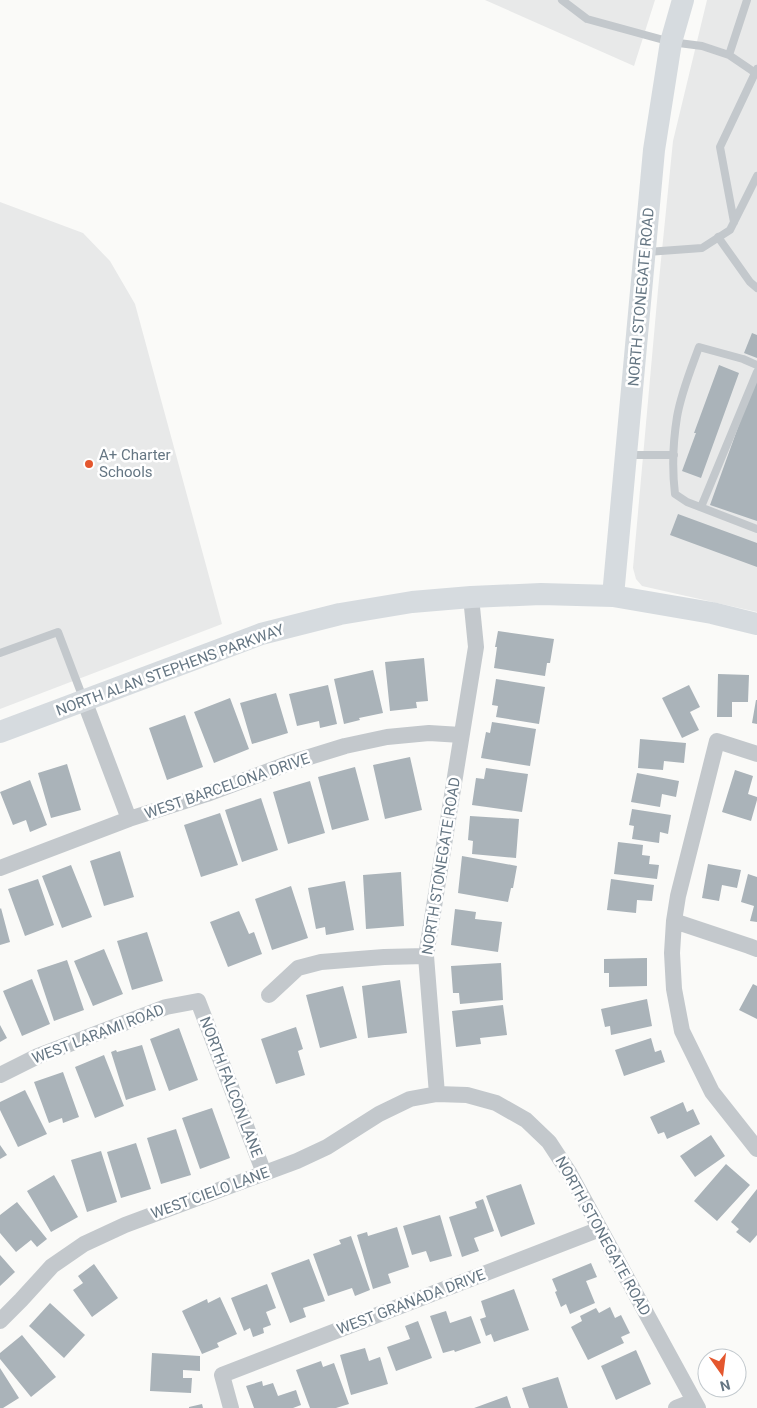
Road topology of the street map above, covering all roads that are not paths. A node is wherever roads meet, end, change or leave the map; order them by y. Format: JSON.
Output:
{"nodes":[{"id":1,"x":562,"y":0,"type":"edge"},
{"id":2,"x":683,"y":0,"type":"edge"},
{"id":3,"x":747,"y":0,"type":"edge"},
{"id":4,"x":671,"y":42,"type":"junction"},
{"id":5,"x":729,"y":55,"type":"junction"},
{"id":6,"x":756,"y":72,"type":"edge"},
{"id":7,"x":757,"y":176,"type":"edge"},
{"id":8,"x":734,"y":222,"type":"junction"},
{"id":9,"x":718,"y":237,"type":"junction"},
{"id":10,"x":645,"y":252,"type":"junction"},
{"id":11,"x":757,"y":288,"type":"edge"},
{"id":12,"x":757,"y":365,"type":"edge"},
{"id":13,"x":757,"y":372,"type":"edge"},
{"id":14,"x":626,"y":455,"type":"junction"},
{"id":15,"x":674,"y":455,"type":"junction"},
{"id":16,"x":700,"y":507,"type":"junction"},
{"id":17,"x":757,"y":529,"type":"edge"},
{"id":18,"x":613,"y":596,"type":"junction"},
{"id":19,"x":471,"y":597,"type":"junction"},
{"id":20,"x":757,"y":624,"type":"edge"},
{"id":21,"x":1,"y":650,"type":"edge"},
{"id":22,"x":84,"y":700,"type":"junction"},
{"id":23,"x":0,"y":732,"type":"edge"},
{"id":24,"x":461,"y":735,"type":"junction"},
{"id":25,"x":757,"y":754,"type":"edge"},
{"id":26,"x":129,"y":819,"type":"junction"},
{"id":27,"x":0,"y":868,"type":"edge"},
{"id":28,"x":674,"y":921,"type":"junction"},
{"id":29,"x":757,"y":949,"type":"edge"},
{"id":30,"x":426,"y":956,"type":"junction"},
{"id":31,"x":269,"y":995,"type":"dead end"},
{"id":32,"x":198,"y":1001,"type":"joint"},
{"id":33,"x":0,"y":1075,"type":"edge"},
{"id":34,"x":437,"y":1094,"type":"junction"},
{"id":35,"x":757,"y":1149,"type":"edge"},
{"id":36,"x":264,"y":1173,"type":"junction"},
{"id":37,"x":600,"y":1229,"type":"junction"},
{"id":38,"x":0,"y":1321,"type":"edge"},
{"id":39,"x":696,"y":1404,"type":"edge"},
{"id":40,"x":231,"y":1408,"type":"edge"},
{"id":41,"x":676,"y":1408,"type":"edge"}],
"edges":[{"from":1,"to":4,"type":"lane"},
{"from":2,"to":4,"type":"street","name":"NORTH STONEGATE ROAD"},
{"from":3,"to":5,"type":"lane"},
{"from":4,"to":5,"type":"lane"},
{"from":4,"to":10,"type":"street","name":"NORTH STONEGATE ROAD"},
{"from":5,"to":6,"type":"lane"},
{"from":6,"to":8,"type":"lane"},
{"from":7,"to":8,"type":"lane"},
{"from":8,"to":9,"type":"lane"},
{"from":9,"to":10,"type":"lane"},
{"from":9,"to":11,"type":"lane"},
{"from":10,"to":14,"type":"street","name":"NORTH STONEGATE ROAD"},
{"from":12,"to":15,"type":"lane"},
{"from":13,"to":16,"type":"lane"},
{"from":14,"to":15,"type":"lane"},
{"from":14,"to":18,"type":"street","name":"NORTH STONEGATE ROAD"},
{"from":15,"to":16,"type":"lane"},
{"from":16,"to":17,"type":"lane"},
{"from":18,"to":19,"type":"street","name":"NORTH ALAN STEPHENS PARKWAY"},
{"from":18,"to":20,"type":"street","name":"NORTH ALAN STEPHENS PARKWAY"},
{"from":19,"to":22,"type":"street","name":"NORTH ALAN STEPHENS PARKWAY"},
{"from":19,"to":24,"type":"street","name":"NORTH STONEGATE ROAD"},
{"from":21,"to":22,"type":"lane"},
{"from":22,"to":23,"type":"street","name":"NORTH ALAN STEPHENS PARKWAY"},
{"from":22,"to":26,"type":"street"},
{"from":24,"to":26,"type":"street","name":"WEST BARCELONA DRIVE"},
{"from":24,"to":30,"type":"street","name":"NORTH STONEGATE ROAD"},
{"from":25,"to":28,"type":"street"},
{"from":26,"to":27,"type":"street","name":"WEST BARCELONA DRIVE"},
{"from":28,"to":29,"type":"street"},
{"from":28,"to":35,"type":"street"},
{"from":30,"to":31,"type":"street"},
{"from":30,"to":34,"type":"street","name":"NORTH STONEGATE ROAD"},
{"from":32,"to":33,"type":"street","name":"WEST LARAMI ROAD"},
{"from":32,"to":36,"type":"street","name":"NORTH FALCON LANE"},
{"from":34,"to":36,"type":"street","name":"WEST CIELO LANE"},
{"from":34,"to":37,"type":"street","name":"NORTH STONEGATE ROAD"},
{"from":36,"to":38,"type":"street","name":"WEST CIELO LANE"},
{"from":37,"to":39,"type":"street","name":"NORTH STONEGATE ROAD"},
{"from":37,"to":40,"type":"street","name":"WEST GRANADA DRIVE"},
{"from":39,"to":41,"type":"street"}]}
